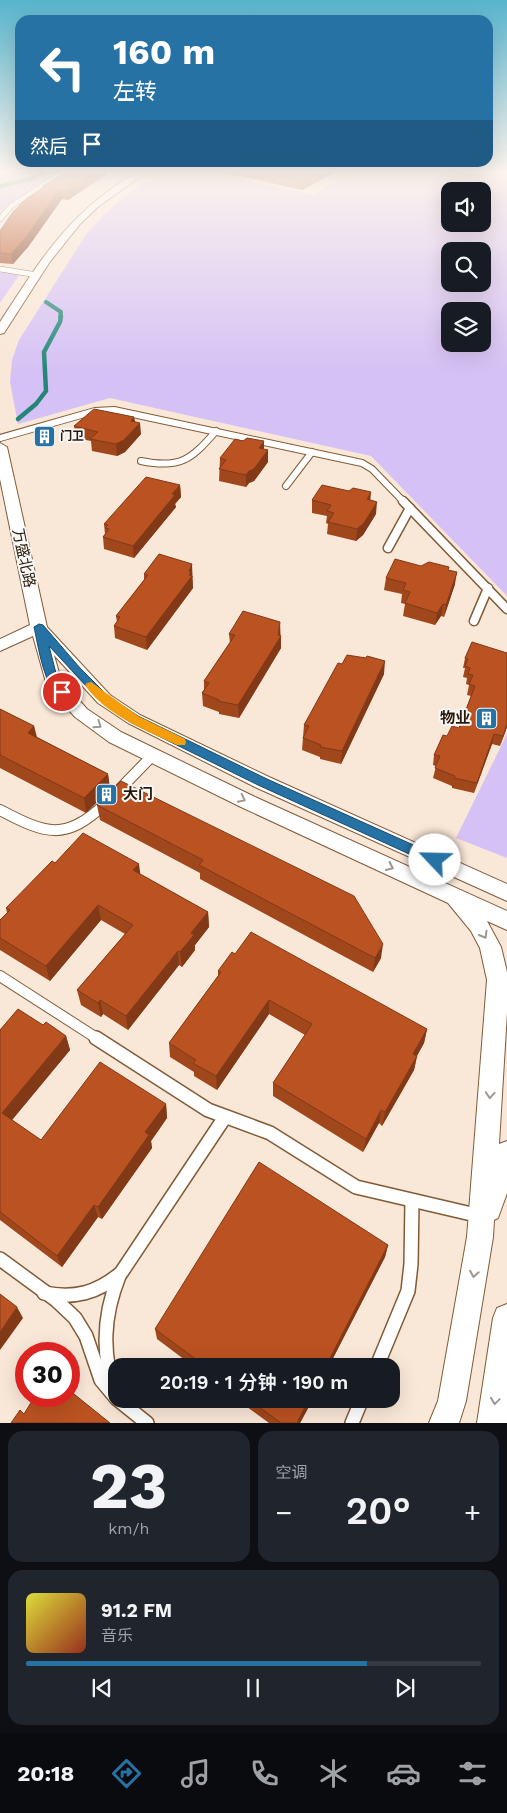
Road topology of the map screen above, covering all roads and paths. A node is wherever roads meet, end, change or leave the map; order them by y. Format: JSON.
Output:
{"nodes":[{"id":1,"x":61,"y":238,"type":"edge"},
{"id":2,"x":0,"y":269,"type":"edge"},
{"id":3,"x":37,"y":275,"type":"junction"},
{"id":4,"x":5,"y":315,"type":"edge"},
{"id":5,"x":0,"y":331,"type":"edge"},
{"id":6,"x":216,"y":431,"type":"junction"},
{"id":7,"x":0,"y":438,"type":"edge"},
{"id":8,"x":0,"y":447,"type":"edge"},
{"id":9,"x":312,"y":452,"type":"junction"},
{"id":10,"x":140,"y":461,"type":"dead end"},
{"id":11,"x":286,"y":486,"type":"dead end"},
{"id":12,"x":410,"y":508,"type":"junction"},
{"id":13,"x":388,"y":548,"type":"dead end"},
{"id":14,"x":488,"y":588,"type":"junction"},
{"id":15,"x":507,"y":609,"type":"edge"},
{"id":16,"x":474,"y":621,"type":"dead end"},
{"id":17,"x":39,"y":627,"type":"junction"},
{"id":18,"x":0,"y":646,"type":"edge"},
{"id":19,"x":153,"y":755,"type":"junction"},
{"id":20,"x":0,"y":810,"type":"edge"},
{"id":21,"x":507,"y":892,"type":"edge"},
{"id":22,"x":454,"y":897,"type":"junction"},
{"id":23,"x":507,"y":921,"type":"edge"},
{"id":24,"x":0,"y":976,"type":"edge"},
{"id":25,"x":225,"y":1117,"type":"junction"},
{"id":26,"x":507,"y":1153,"type":"edge"},
{"id":27,"x":412,"y":1201,"type":"junction"},
{"id":28,"x":481,"y":1227,"type":"junction"},
{"id":29,"x":0,"y":1259,"type":"edge"},
{"id":30,"x":120,"y":1273,"type":"junction"},
{"id":31,"x":44,"y":1293,"type":"junction"},
{"id":32,"x":507,"y":1318,"type":"edge"},
{"id":33,"x":380,"y":1358,"type":"edge"},
{"id":34,"x":108,"y":1370,"type":"edge"},
{"id":35,"x":108,"y":1390,"type":"edge"},
{"id":36,"x":129,"y":1408,"type":"edge"},
{"id":37,"x":358,"y":1408,"type":"edge"},
{"id":38,"x":147,"y":1423,"type":"edge"},
{"id":39,"x":352,"y":1423,"type":"edge"},
{"id":40,"x":444,"y":1423,"type":"edge"},
{"id":41,"x":492,"y":1423,"type":"edge"}],
"edges":[{"from":1,"to":3,"type":"street"},
{"from":2,"to":3,"type":"lane"},
{"from":3,"to":4,"type":"street"},
{"from":4,"to":5,"type":"street"},
{"from":6,"to":7,"type":"lane"},
{"from":6,"to":9,"type":"lane"},
{"from":6,"to":10,"type":"lane"},
{"from":8,"to":17,"type":"street","name":"万盛北路"},
{"from":9,"to":11,"type":"lane"},
{"from":9,"to":12,"type":"lane"},
{"from":12,"to":13,"type":"lane"},
{"from":12,"to":14,"type":"lane"},
{"from":14,"to":15,"type":"lane"},
{"from":14,"to":16,"type":"lane"},
{"from":17,"to":18,"type":"street"},
{"from":17,"to":19,"type":"street","name":"万盛北路","one_way":true},
{"from":17,"to":21,"type":"street"},
{"from":19,"to":20,"type":"lane"},
{"from":19,"to":22,"type":"street","name":"万盛北路","one_way":true},
{"from":22,"to":23,"type":"street","name":"万盛北路"},
{"from":22,"to":28,"type":"street","one_way":true},
{"from":24,"to":25,"type":"lane"},
{"from":25,"to":27,"type":"lane"},
{"from":25,"to":30,"type":"lane"},
{"from":26,"to":28,"type":"street"},
{"from":27,"to":28,"type":"lane"},
{"from":27,"to":33,"type":"lane"},
{"from":28,"to":40,"type":"street","one_way":true},
{"from":29,"to":31,"type":"lane"},
{"from":30,"to":31,"type":"lane"},
{"from":30,"to":34,"type":"lane"},
{"from":31,"to":35,"type":"lane"},
{"from":32,"to":41,"type":"street","one_way":true},
{"from":36,"to":38,"type":"lane"},
{"from":37,"to":39,"type":"lane"}]}
